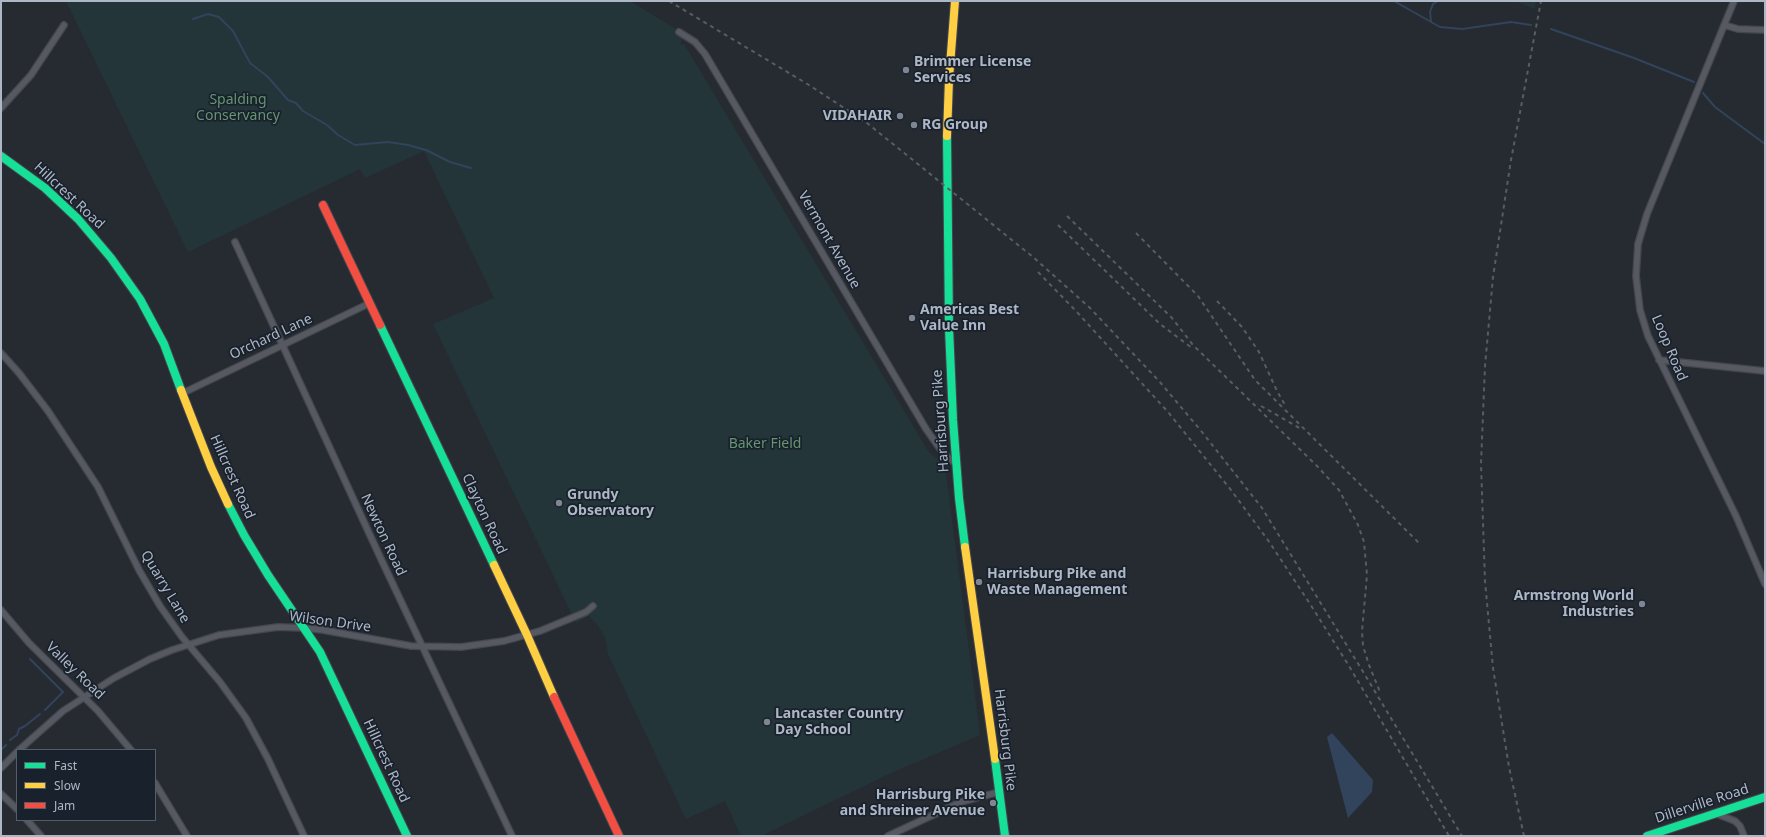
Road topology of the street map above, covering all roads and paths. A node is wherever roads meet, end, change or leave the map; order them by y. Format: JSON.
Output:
{"nodes":[{"id":1,"x":955,"y":1,"type":"edge"},
{"id":2,"x":1734,"y":1,"type":"edge"},
{"id":3,"x":64,"y":25,"type":"dead end"},
{"id":4,"x":1724,"y":25,"type":"junction"},
{"id":5,"x":1765,"y":30,"type":"edge"},
{"id":6,"x":679,"y":32,"type":"dead end"},
{"id":7,"x":1,"y":108,"type":"edge"},
{"id":8,"x":1,"y":156,"type":"edge"},
{"id":9,"x":324,"y":205,"type":"dead end"},
{"id":10,"x":235,"y":242,"type":"dead end"},
{"id":11,"x":370,"y":304,"type":"junction"},
{"id":12,"x":282,"y":346,"type":"junction"},
{"id":13,"x":1,"y":353,"type":"edge"},
{"id":14,"x":1659,"y":360,"type":"junction"},
{"id":15,"x":1765,"y":371,"type":"edge"},
{"id":16,"x":183,"y":393,"type":"junction"},
{"id":17,"x":956,"y":464,"type":"junction"},
{"id":18,"x":1765,"y":584,"type":"edge"},
{"id":19,"x":593,"y":606,"type":"dead end"},
{"id":20,"x":1,"y":610,"type":"edge"},
{"id":21,"x":305,"y":628,"type":"junction"},
{"id":22,"x":527,"y":634,"type":"junction"},
{"id":23,"x":189,"y":644,"type":"junction"},
{"id":24,"x":423,"y":647,"type":"junction"},
{"id":25,"x":84,"y":697,"type":"junction"},
{"id":26,"x":20,"y":749,"type":"edge"},
{"id":27,"x":130,"y":749,"type":"edge"},
{"id":28,"x":16,"y":753,"type":"edge"},
{"id":29,"x":1,"y":768,"type":"edge"},
{"id":30,"x":156,"y":785,"type":"edge"},
{"id":31,"x":999,"y":792,"type":"junction"},
{"id":32,"x":1,"y":794,"type":"edge"},
{"id":33,"x":1765,"y":797,"type":"edge"},
{"id":34,"x":16,"y":809,"type":"edge"},
{"id":35,"x":1715,"y":813,"type":"junction"},
{"id":36,"x":28,"y":821,"type":"edge"},
{"id":37,"x":41,"y":836,"type":"edge"},
{"id":38,"x":187,"y":836,"type":"edge"},
{"id":39,"x":304,"y":836,"type":"edge"},
{"id":40,"x":407,"y":836,"type":"edge"},
{"id":41,"x":512,"y":836,"type":"edge"},
{"id":42,"x":619,"y":836,"type":"edge"},
{"id":43,"x":888,"y":836,"type":"edge"},
{"id":44,"x":1005,"y":836,"type":"edge"},
{"id":45,"x":1647,"y":836,"type":"edge"},
{"id":46,"x":1744,"y":836,"type":"edge"}],
"edges":[{"from":1,"to":17,"type":"street","name":"Harrisburg Pike"},
{"from":2,"to":4,"type":"street","name":"Loop Road"},
{"from":3,"to":7,"type":"street"},
{"from":4,"to":5,"type":"street"},
{"from":4,"to":14,"type":"street","name":"Loop Road"},
{"from":6,"to":17,"type":"street","name":"Vermont Avenue"},
{"from":8,"to":16,"type":"street","name":"Hillcrest Road"},
{"from":9,"to":11,"type":"street","name":"Clayton Road"},
{"from":10,"to":12,"type":"street","name":"Newton Road"},
{"from":11,"to":12,"type":"street","name":"Orchard Lane"},
{"from":11,"to":22,"type":"street","name":"Clayton Road"},
{"from":12,"to":16,"type":"street","name":"Orchard Lane"},
{"from":12,"to":24,"type":"street","name":"Newton Road"},
{"from":13,"to":23,"type":"street","name":"Quarry Lane"},
{"from":14,"to":15,"type":"street"},
{"from":14,"to":18,"type":"street","name":"Loop Road"},
{"from":16,"to":21,"type":"street","name":"Hillcrest Road"},
{"from":17,"to":31,"type":"street","name":"Harrisburg Pike"},
{"from":19,"to":22,"type":"street","name":"Wilson Drive"},
{"from":20,"to":25,"type":"street","name":"Valley Road"},
{"from":21,"to":23,"type":"street","name":"Wilson Drive"},
{"from":21,"to":24,"type":"street","name":"Wilson Drive"},
{"from":21,"to":40,"type":"street","name":"Hillcrest Road"},
{"from":22,"to":24,"type":"street","name":"Wilson Drive"},
{"from":22,"to":42,"type":"street","name":"Clayton Road"},
{"from":23,"to":25,"type":"street","name":"Wilson Drive"},
{"from":23,"to":39,"type":"street","name":"Quarry Lane"},
{"from":24,"to":41,"type":"street","name":"Newton Road"},
{"from":25,"to":26,"type":"street","name":"Wilson Drive"},
{"from":25,"to":27,"type":"street","name":"Valley Road"},
{"from":28,"to":29,"type":"street","name":"Wilson Drive"},
{"from":30,"to":38,"type":"street"},
{"from":31,"to":43,"type":"street"},
{"from":31,"to":44,"type":"street","name":"Harrisburg Pike"},
{"from":32,"to":34,"type":"street"},
{"from":33,"to":35,"type":"street","name":"Dillerville Road"},
{"from":35,"to":45,"type":"street","name":"Dillerville Road"},
{"from":35,"to":46,"type":"street"},
{"from":36,"to":37,"type":"street"}]}
